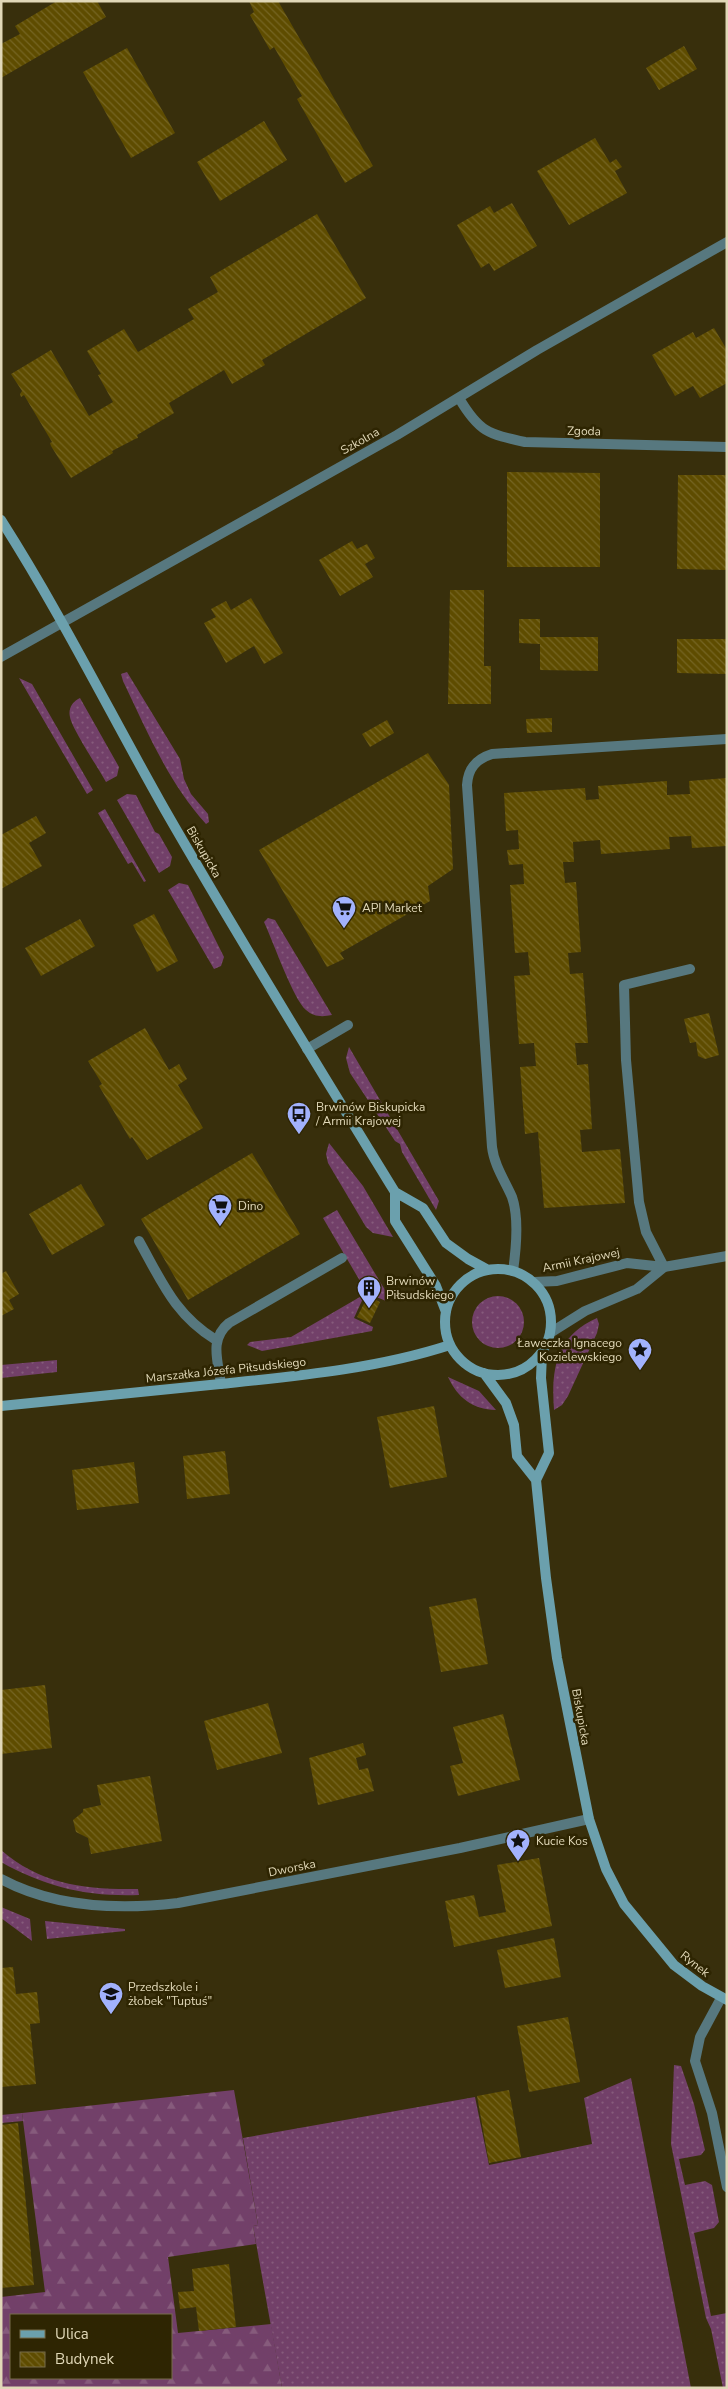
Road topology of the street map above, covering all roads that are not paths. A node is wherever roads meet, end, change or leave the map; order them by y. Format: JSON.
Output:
{"nodes":[{"id":1,"x":727,"y":242,"type":"edge"},
{"id":2,"x":459,"y":398,"type":"junction"},
{"id":3,"x":727,"y":446,"type":"edge"},
{"id":4,"x":1,"y":520,"type":"edge"},
{"id":5,"x":63,"y":622,"type":"junction"},
{"id":6,"x":1,"y":657,"type":"edge"},
{"id":7,"x":727,"y":739,"type":"edge"},
{"id":8,"x":690,"y":969,"type":"dead end"},
{"id":9,"x":348,"y":1025,"type":"dead end"},
{"id":10,"x":308,"y":1049,"type":"junction"},
{"id":11,"x":395,"y":1192,"type":"junction"},
{"id":12,"x":139,"y":1242,"type":"dead end"},
{"id":13,"x":727,"y":1256,"type":"edge"},
{"id":14,"x":342,"y":1258,"type":"dead end"},
{"id":15,"x":664,"y":1267,"type":"junction"},
{"id":16,"x":488,"y":1270,"type":"junction"},
{"id":17,"x":513,"y":1271,"type":"junction"},
{"id":18,"x":534,"y":1282,"type":"junction"},
{"id":19,"x":446,"y":1312,"type":"junction"},
{"id":20,"x":550,"y":1333,"type":"junction"},
{"id":21,"x":216,"y":1340,"type":"junction"},
{"id":22,"x":450,"y":1345,"type":"junction"},
{"id":23,"x":542,"y":1353,"type":"junction"},
{"id":24,"x":484,"y":1373,"type":"junction"},
{"id":25,"x":221,"y":1384,"type":"junction"},
{"id":26,"x":1,"y":1406,"type":"edge"},
{"id":27,"x":536,"y":1480,"type":"junction"},
{"id":28,"x":589,"y":1819,"type":"junction"},
{"id":29,"x":1,"y":1879,"type":"edge"},
{"id":30,"x":653,"y":1942,"type":"joint"},
{"id":31,"x":724,"y":1999,"type":"edge"},
{"id":32,"x":727,"y":2187,"type":"edge"}],
"edges":[{"from":1,"to":2,"type":"street","name":"Szkolna"},
{"from":2,"to":3,"type":"street","name":"Zgoda"},
{"from":2,"to":5,"type":"street","name":"Szkolna"},
{"from":4,"to":5,"type":"main road","name":"Biskupicka"},
{"from":5,"to":6,"type":"street","name":"Szkolna"},
{"from":5,"to":10,"type":"main road","name":"Biskupicka"},
{"from":7,"to":17,"type":"street"},
{"from":8,"to":15,"type":"street"},
{"from":9,"to":10,"type":"street"},
{"from":10,"to":11,"type":"main road","name":"Biskupicka"},
{"from":11,"to":16,"type":"main road","name":"Biskupicka"},
{"from":11,"to":19,"type":"main road"},
{"from":12,"to":21,"type":"street"},
{"from":13,"to":15,"type":"street","name":"Armii Krajowej"},
{"from":14,"to":21,"type":"street"},
{"from":15,"to":18,"type":"street","name":"Armii Krajowej"},
{"from":15,"to":20,"type":"street","name":"Armii Krajowej"},
{"from":16,"to":17,"type":"main road"},
{"from":16,"to":19,"type":"main road"},
{"from":17,"to":18,"type":"main road"},
{"from":18,"to":20,"type":"main road"},
{"from":19,"to":22,"type":"main road"},
{"from":20,"to":23,"type":"main road"},
{"from":21,"to":25,"type":"street"},
{"from":22,"to":24,"type":"main road"},
{"from":22,"to":25,"type":"main road","name":"Marszałka Józefa Piłsudskiego"},
{"from":23,"to":24,"type":"main road"},
{"from":23,"to":27,"type":"main road"},
{"from":24,"to":27,"type":"main road"},
{"from":25,"to":26,"type":"main road","name":"Marszałka Józefa Piłsudskiego"},
{"from":27,"to":28,"type":"main road","name":"Biskupicka"},
{"from":28,"to":29,"type":"street","name":"Dworska"},
{"from":28,"to":30,"type":"main road","name":"Biskupicka"},
{"from":30,"to":31,"type":"main road","name":"Rynek"},
{"from":31,"to":32,"type":"street"}]}
